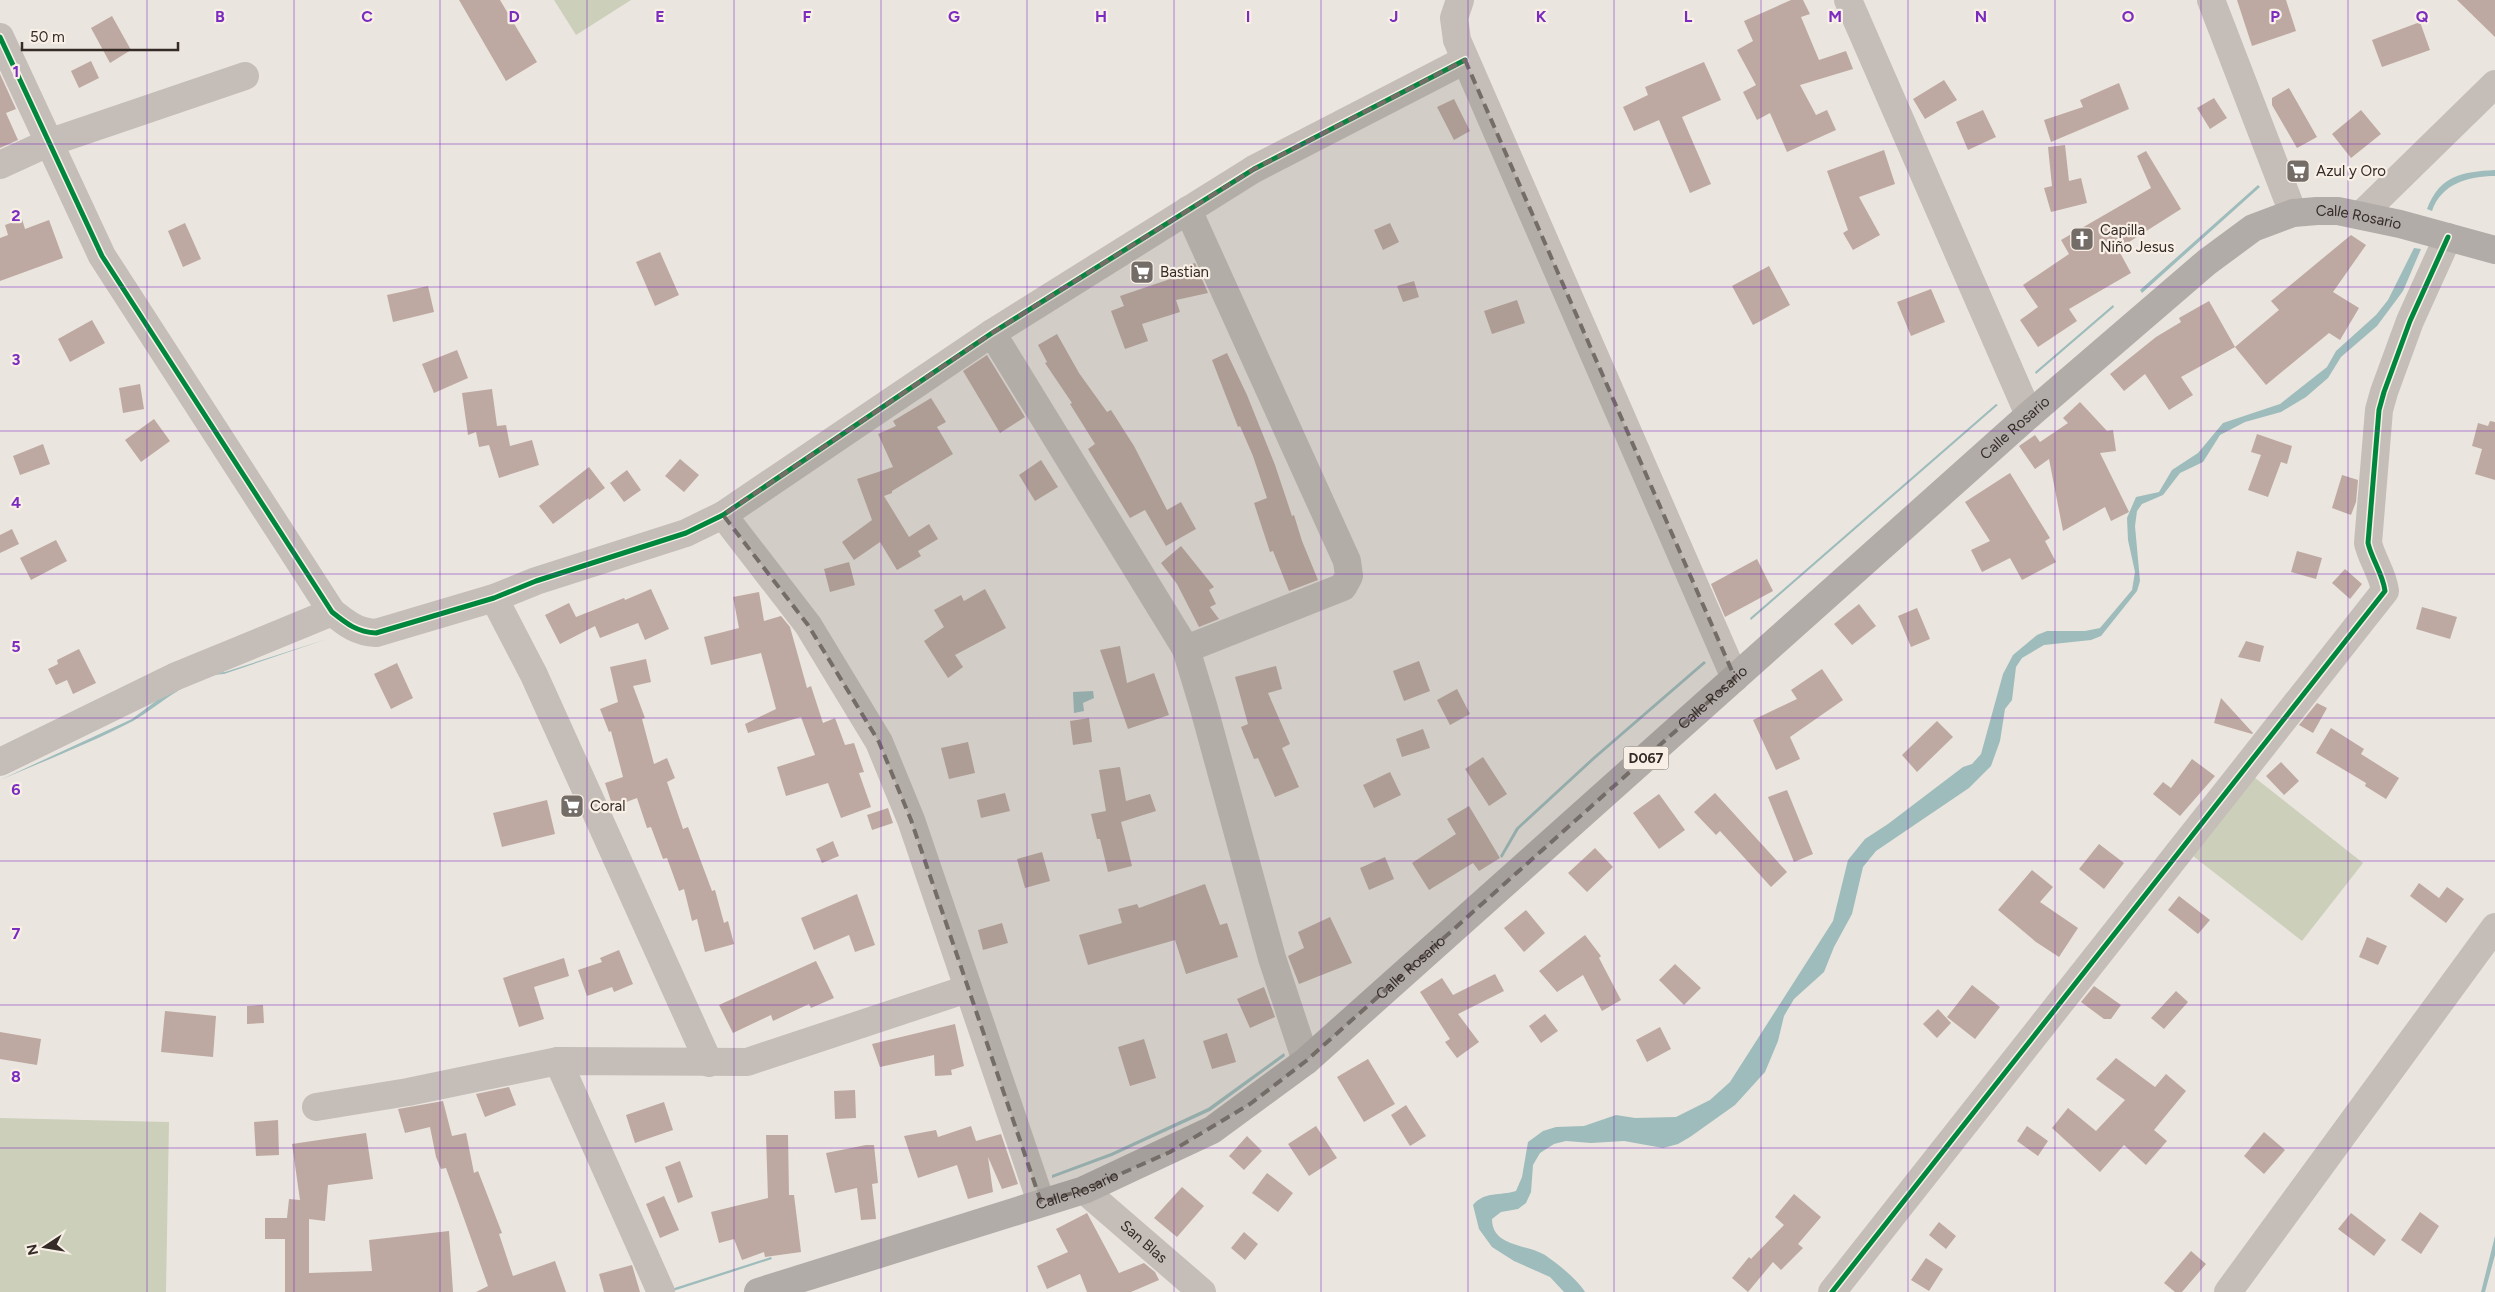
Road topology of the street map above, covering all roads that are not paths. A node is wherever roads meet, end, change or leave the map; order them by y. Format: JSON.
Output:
{"nodes":[{"id":1,"x":1460,"y":0,"type":"edge"},
{"id":2,"x":1848,"y":0,"type":"edge"},
{"id":3,"x":2211,"y":0,"type":"edge"},
{"id":4,"x":0,"y":37,"type":"edge"},
{"id":5,"x":1465,"y":60,"type":"junction"},
{"id":6,"x":245,"y":76,"type":"dead end"},
{"id":7,"x":2495,"y":84,"type":"edge"},
{"id":8,"x":48,"y":143,"type":"junction"},
{"id":9,"x":0,"y":165,"type":"edge"},
{"id":10,"x":1188,"y":210,"type":"junction"},
{"id":11,"x":2293,"y":213,"type":"junction"},
{"id":12,"x":2361,"y":215,"type":"junction"},
{"id":13,"x":2448,"y":237,"type":"junction"},
{"id":14,"x":2495,"y":250,"type":"edge"},
{"id":15,"x":992,"y":333,"type":"junction"},
{"id":16,"x":2029,"y":415,"type":"junction"},
{"id":17,"x":722,"y":515,"type":"junction"},
{"id":18,"x":494,"y":598,"type":"junction"},
{"id":19,"x":332,"y":612,"type":"junction"},
{"id":20,"x":1186,"y":649,"type":"junction"},
{"id":21,"x":1735,"y":678,"type":"junction"},
{"id":22,"x":0,"y":762,"type":"edge"},
{"id":23,"x":2495,"y":927,"type":"edge"},
{"id":24,"x":968,"y":989,"type":"junction"},
{"id":25,"x":558,"y":1061,"type":"junction"},
{"id":26,"x":1306,"y":1061,"type":"junction"},
{"id":27,"x":709,"y":1063,"type":"junction"},
{"id":28,"x":316,"y":1107,"type":"dead end"},
{"id":29,"x":1084,"y":1190,"type":"junction"},
{"id":30,"x":1041,"y":1202,"type":"junction"},
{"id":31,"x":661,"y":1292,"type":"edge"},
{"id":32,"x":758,"y":1292,"type":"edge"},
{"id":33,"x":1202,"y":1292,"type":"edge"},
{"id":34,"x":1832,"y":1292,"type":"edge"},
{"id":35,"x":2228,"y":1292,"type":"edge"}],
"edges":[{"from":1,"to":5,"type":"street"},
{"from":2,"to":16,"type":"street"},
{"from":3,"to":11,"type":"street"},
{"from":4,"to":8,"type":"street"},
{"from":5,"to":10,"type":"street"},
{"from":5,"to":21,"type":"street"},
{"from":6,"to":8,"type":"street"},
{"from":7,"to":12,"type":"street"},
{"from":8,"to":9,"type":"street"},
{"from":8,"to":19,"type":"street"},
{"from":10,"to":15,"type":"street"},
{"from":10,"to":20,"type":"street"},
{"from":11,"to":12,"type":"main road","name":"Calle Rosario","number":"D067"},
{"from":11,"to":16,"type":"main road","name":"Calle Rosario","number":"D067"},
{"from":12,"to":13,"type":"main road","name":"Calle Rosario","number":"D067"},
{"from":13,"to":14,"type":"main road","name":"Calle Rosario","number":"D067"},
{"from":13,"to":34,"type":"street"},
{"from":15,"to":17,"type":"street"},
{"from":15,"to":20,"type":"street"},
{"from":16,"to":21,"type":"main road","name":"Calle Rosario","number":"D067"},
{"from":17,"to":18,"type":"street"},
{"from":17,"to":24,"type":"street"},
{"from":18,"to":19,"type":"street"},
{"from":18,"to":27,"type":"street"},
{"from":19,"to":22,"type":"street"},
{"from":20,"to":26,"type":"street"},
{"from":21,"to":26,"type":"main road","name":"Calle Rosario","number":"D067"},
{"from":23,"to":35,"type":"street"},
{"from":24,"to":27,"type":"street"},
{"from":24,"to":30,"type":"street"},
{"from":25,"to":27,"type":"street"},
{"from":25,"to":28,"type":"street"},
{"from":25,"to":31,"type":"street"},
{"from":26,"to":29,"type":"main road","name":"Calle Rosario","number":"D067"},
{"from":29,"to":30,"type":"main road","name":"Calle Rosario","number":"D067"},
{"from":29,"to":33,"type":"street","name":"San Blas"},
{"from":30,"to":32,"type":"main road","name":"Calle Rosario","number":"D067"}]}
